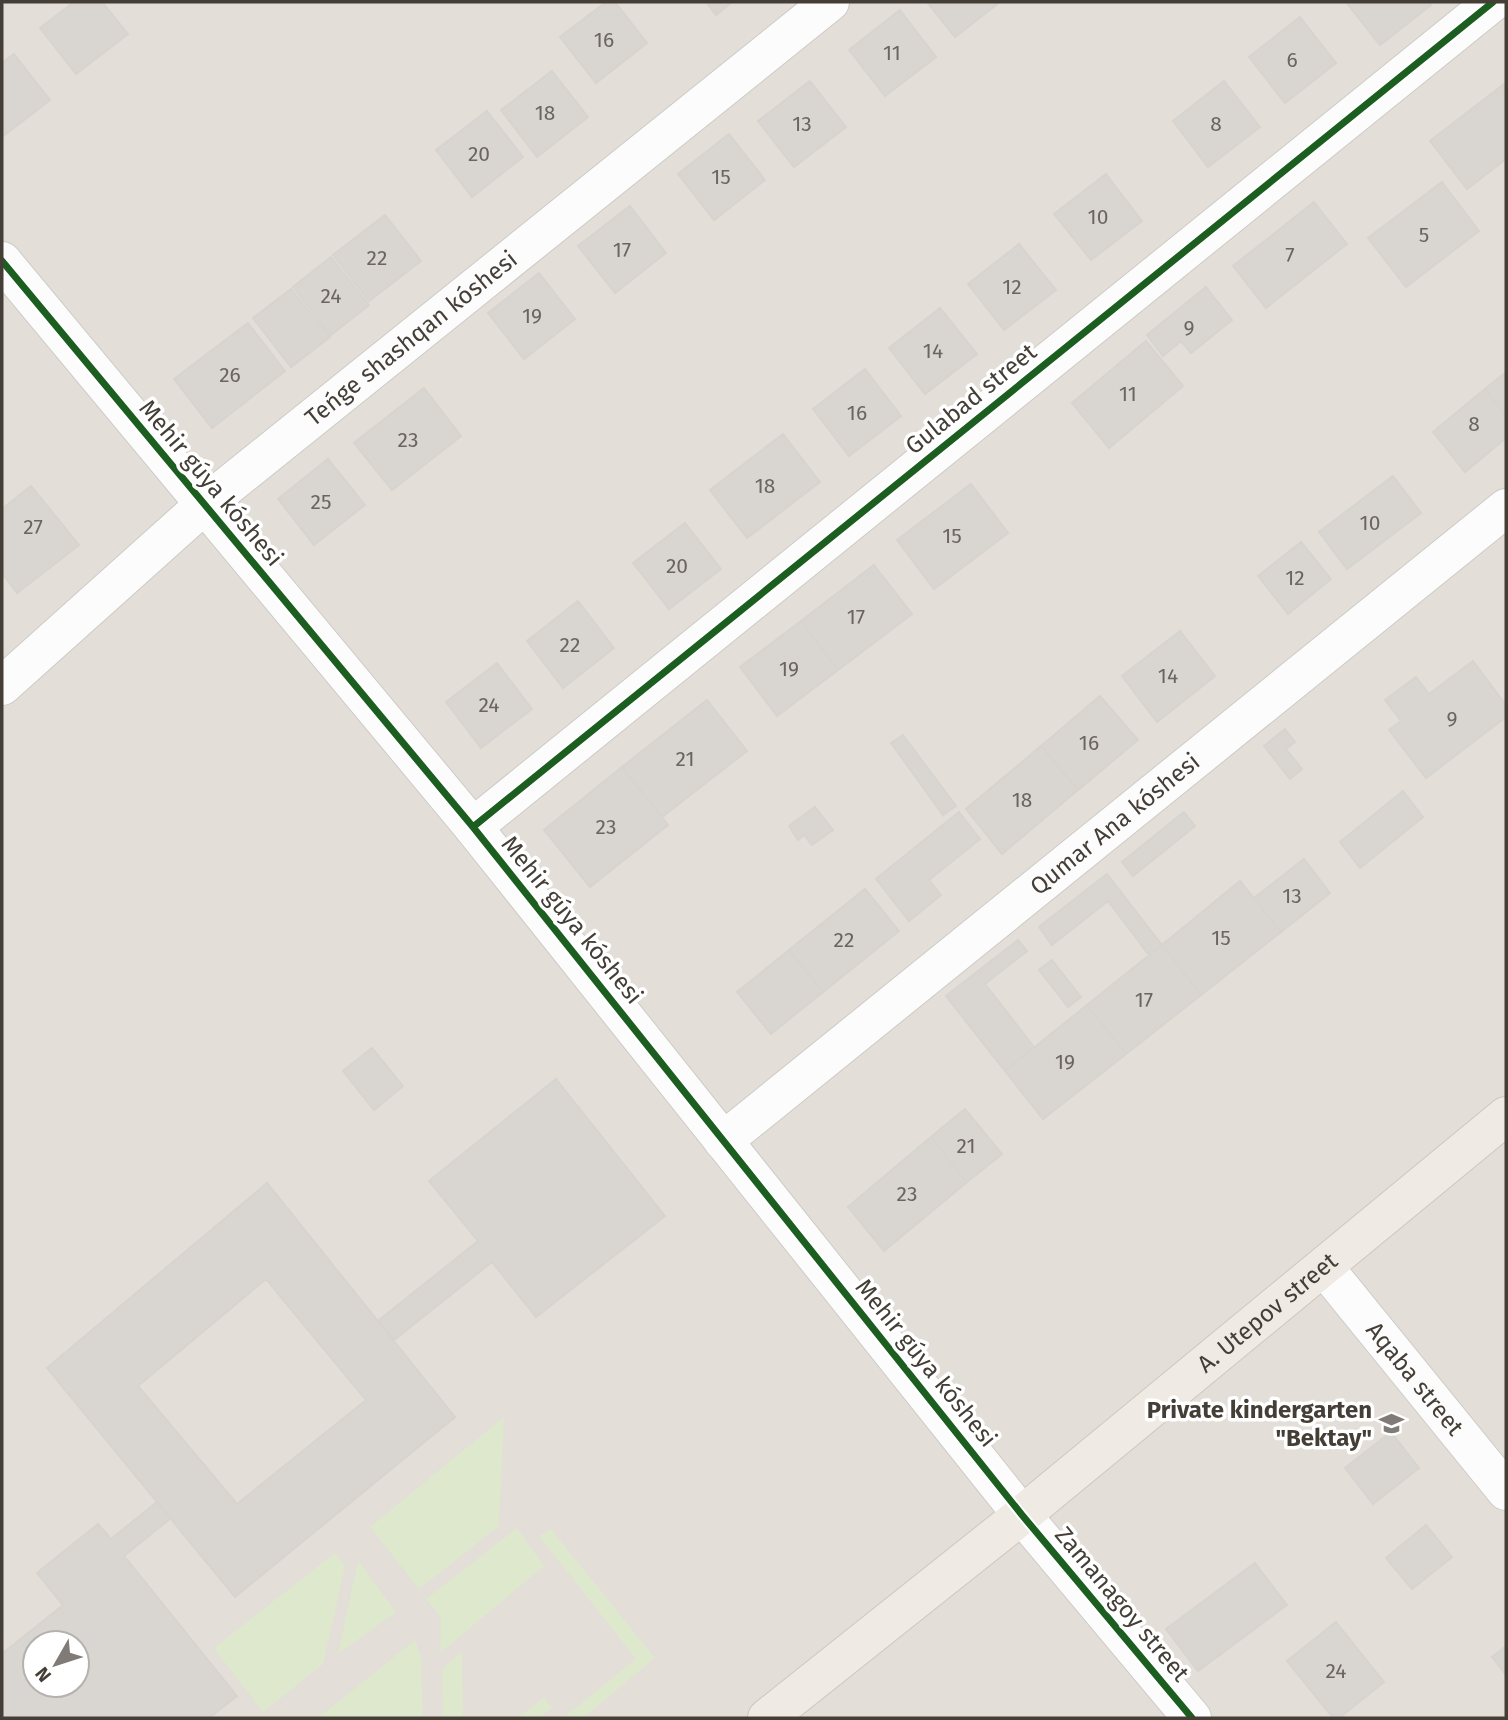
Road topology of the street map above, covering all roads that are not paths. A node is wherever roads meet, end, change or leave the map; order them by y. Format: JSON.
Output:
{"nodes":[{"id":1,"x":830,"y":2,"type":"edge"},
{"id":2,"x":1493,"y":2,"type":"edge"},
{"id":3,"x":2,"y":261,"type":"edge"},
{"id":4,"x":204,"y":505,"type":"junction"},
{"id":5,"x":1506,"y":508,"type":"edge"},
{"id":6,"x":2,"y":686,"type":"edge"},
{"id":7,"x":473,"y":827,"type":"junction"},
{"id":8,"x":1506,"y":1116,"type":"edge"},
{"id":9,"x":723,"y":1141,"type":"junction"},
{"id":10,"x":1324,"y":1267,"type":"junction"},
{"id":11,"x":1506,"y":1491,"type":"edge"},
{"id":12,"x":1022,"y":1515,"type":"junction"},
{"id":13,"x":767,"y":1718,"type":"edge"},
{"id":14,"x":1192,"y":1718,"type":"edge"}],
"edges":[{"from":1,"to":4,"type":"street","name":"Teńge shashqan kóshesi"},
{"from":2,"to":7,"type":"street","name":"Gulabad street"},
{"from":3,"to":4,"type":"street","name":"Mehir gúyа kóshesi"},
{"from":4,"to":6,"type":"street","name":"Teńge shashqan kóshesi"},
{"from":4,"to":7,"type":"street","name":"Mehir gúyа kóshesi"},
{"from":5,"to":9,"type":"street","name":"Qumar Ana kóshesi"},
{"from":7,"to":9,"type":"street","name":"Mehir gúyа kóshesi"},
{"from":8,"to":10,"type":"main road","name":"A. Utepov street"},
{"from":9,"to":12,"type":"street","name":"Mehir gúyа kóshesi"},
{"from":10,"to":11,"type":"street","name":"Aqaba street"},
{"from":10,"to":12,"type":"main road","name":"A. Utepov street"},
{"from":12,"to":13,"type":"main road","name":"A. Utepov street"},
{"from":12,"to":14,"type":"street","name":"Zamanagoy street"}]}
